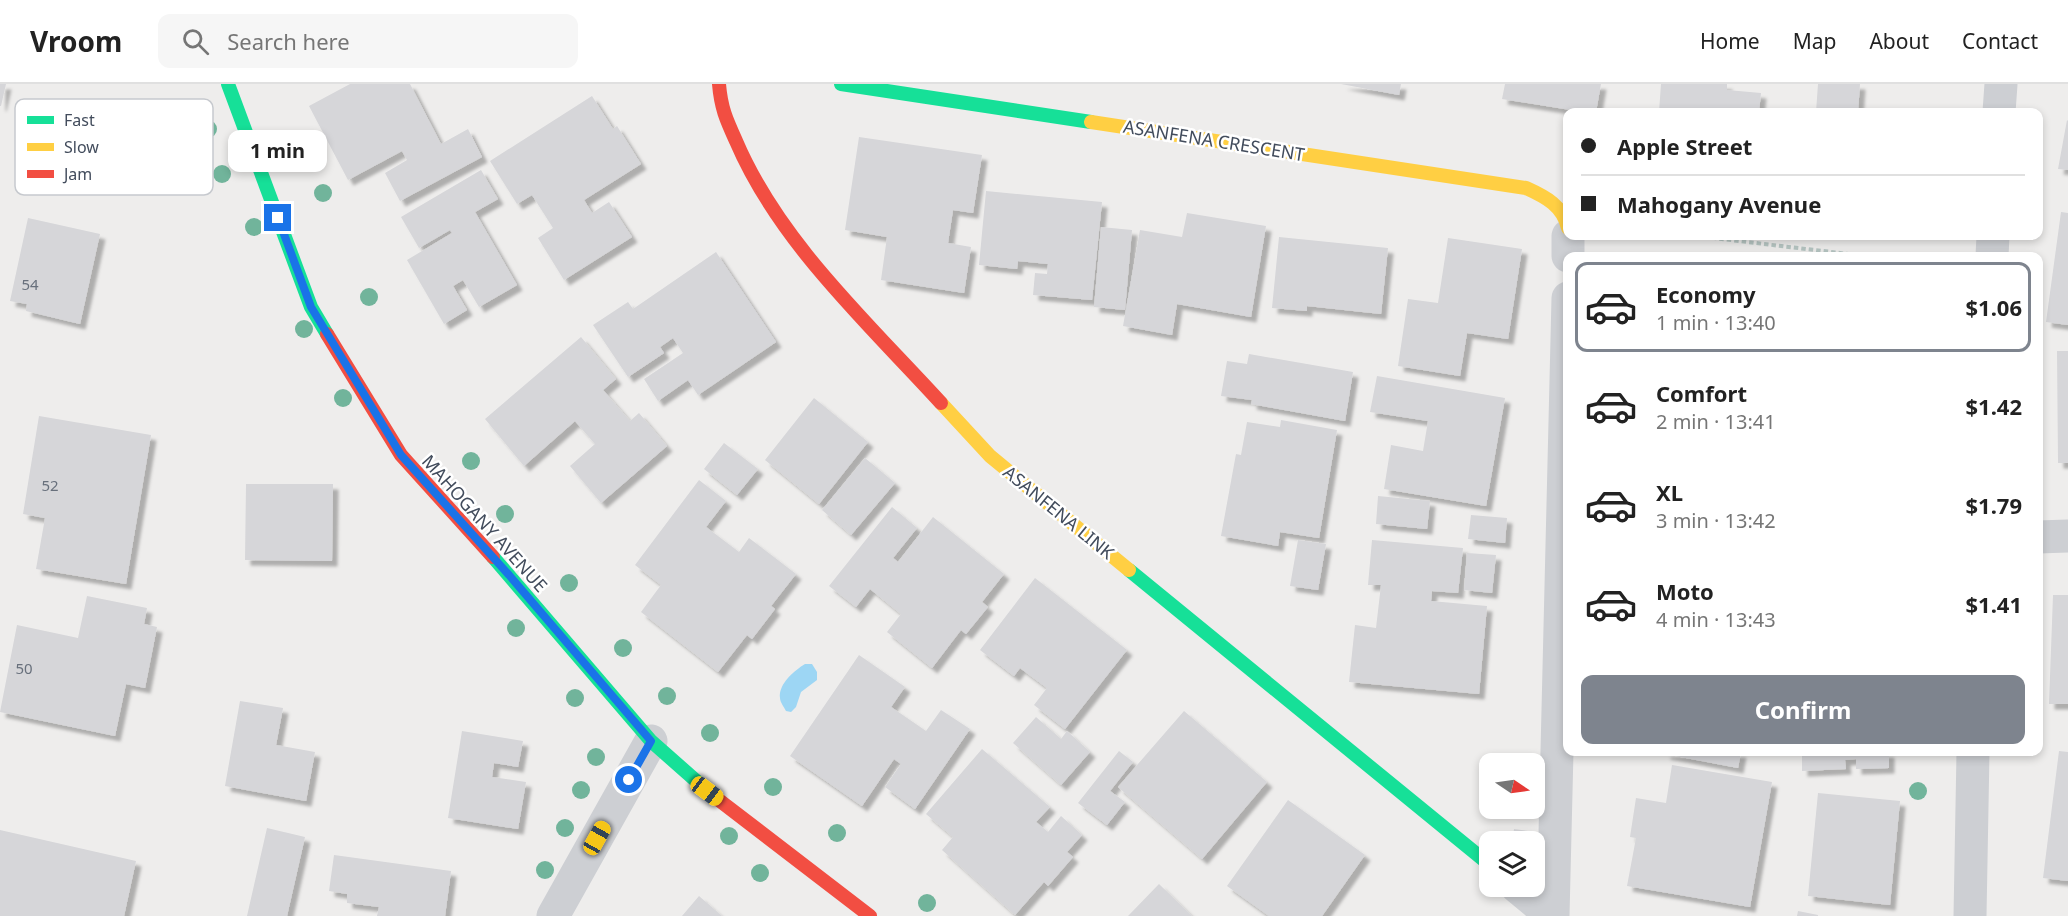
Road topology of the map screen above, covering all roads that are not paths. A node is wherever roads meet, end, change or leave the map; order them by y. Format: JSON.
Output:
{"nodes":[{"id":1,"x":228,"y":84,"type":"edge"},
{"id":2,"x":718,"y":84,"type":"edge"},
{"id":3,"x":841,"y":84,"type":"edge"},
{"id":4,"x":2001,"y":84,"type":"edge"},
{"id":5,"x":1999,"y":108,"type":"edge"},
{"id":6,"x":1563,"y":214,"type":"edge"},
{"id":7,"x":1563,"y":504,"type":"edge"},
{"id":8,"x":2068,"y":536,"type":"edge"},
{"id":9,"x":2043,"y":537,"type":"edge"},
{"id":10,"x":651,"y":741,"type":"junction"},
{"id":11,"x":1973,"y":756,"type":"edge"},
{"id":12,"x":1479,"y":856,"type":"edge"},
{"id":13,"x":1530,"y":897,"type":"edge"},
{"id":14,"x":554,"y":916,"type":"edge"},
{"id":15,"x":870,"y":916,"type":"edge"},
{"id":16,"x":1553,"y":916,"type":"edge"},
{"id":17,"x":1970,"y":916,"type":"edge"}],
"edges":[{"from":1,"to":10,"type":"street","name":"MAHOGANY AVENUE"},
{"from":2,"to":12,"type":"street","name":"ASANFENA LINK"},
{"from":3,"to":6,"type":"street","name":"ASANFENA CRESCENT"},
{"from":4,"to":5,"type":"street"},
{"from":7,"to":16,"type":"street"},
{"from":8,"to":9,"type":"street"},
{"from":10,"to":14,"type":"street"},
{"from":10,"to":15,"type":"street","name":"MAHOGANY AVENUE"},
{"from":11,"to":17,"type":"street"},
{"from":13,"to":16,"type":"street"}]}
